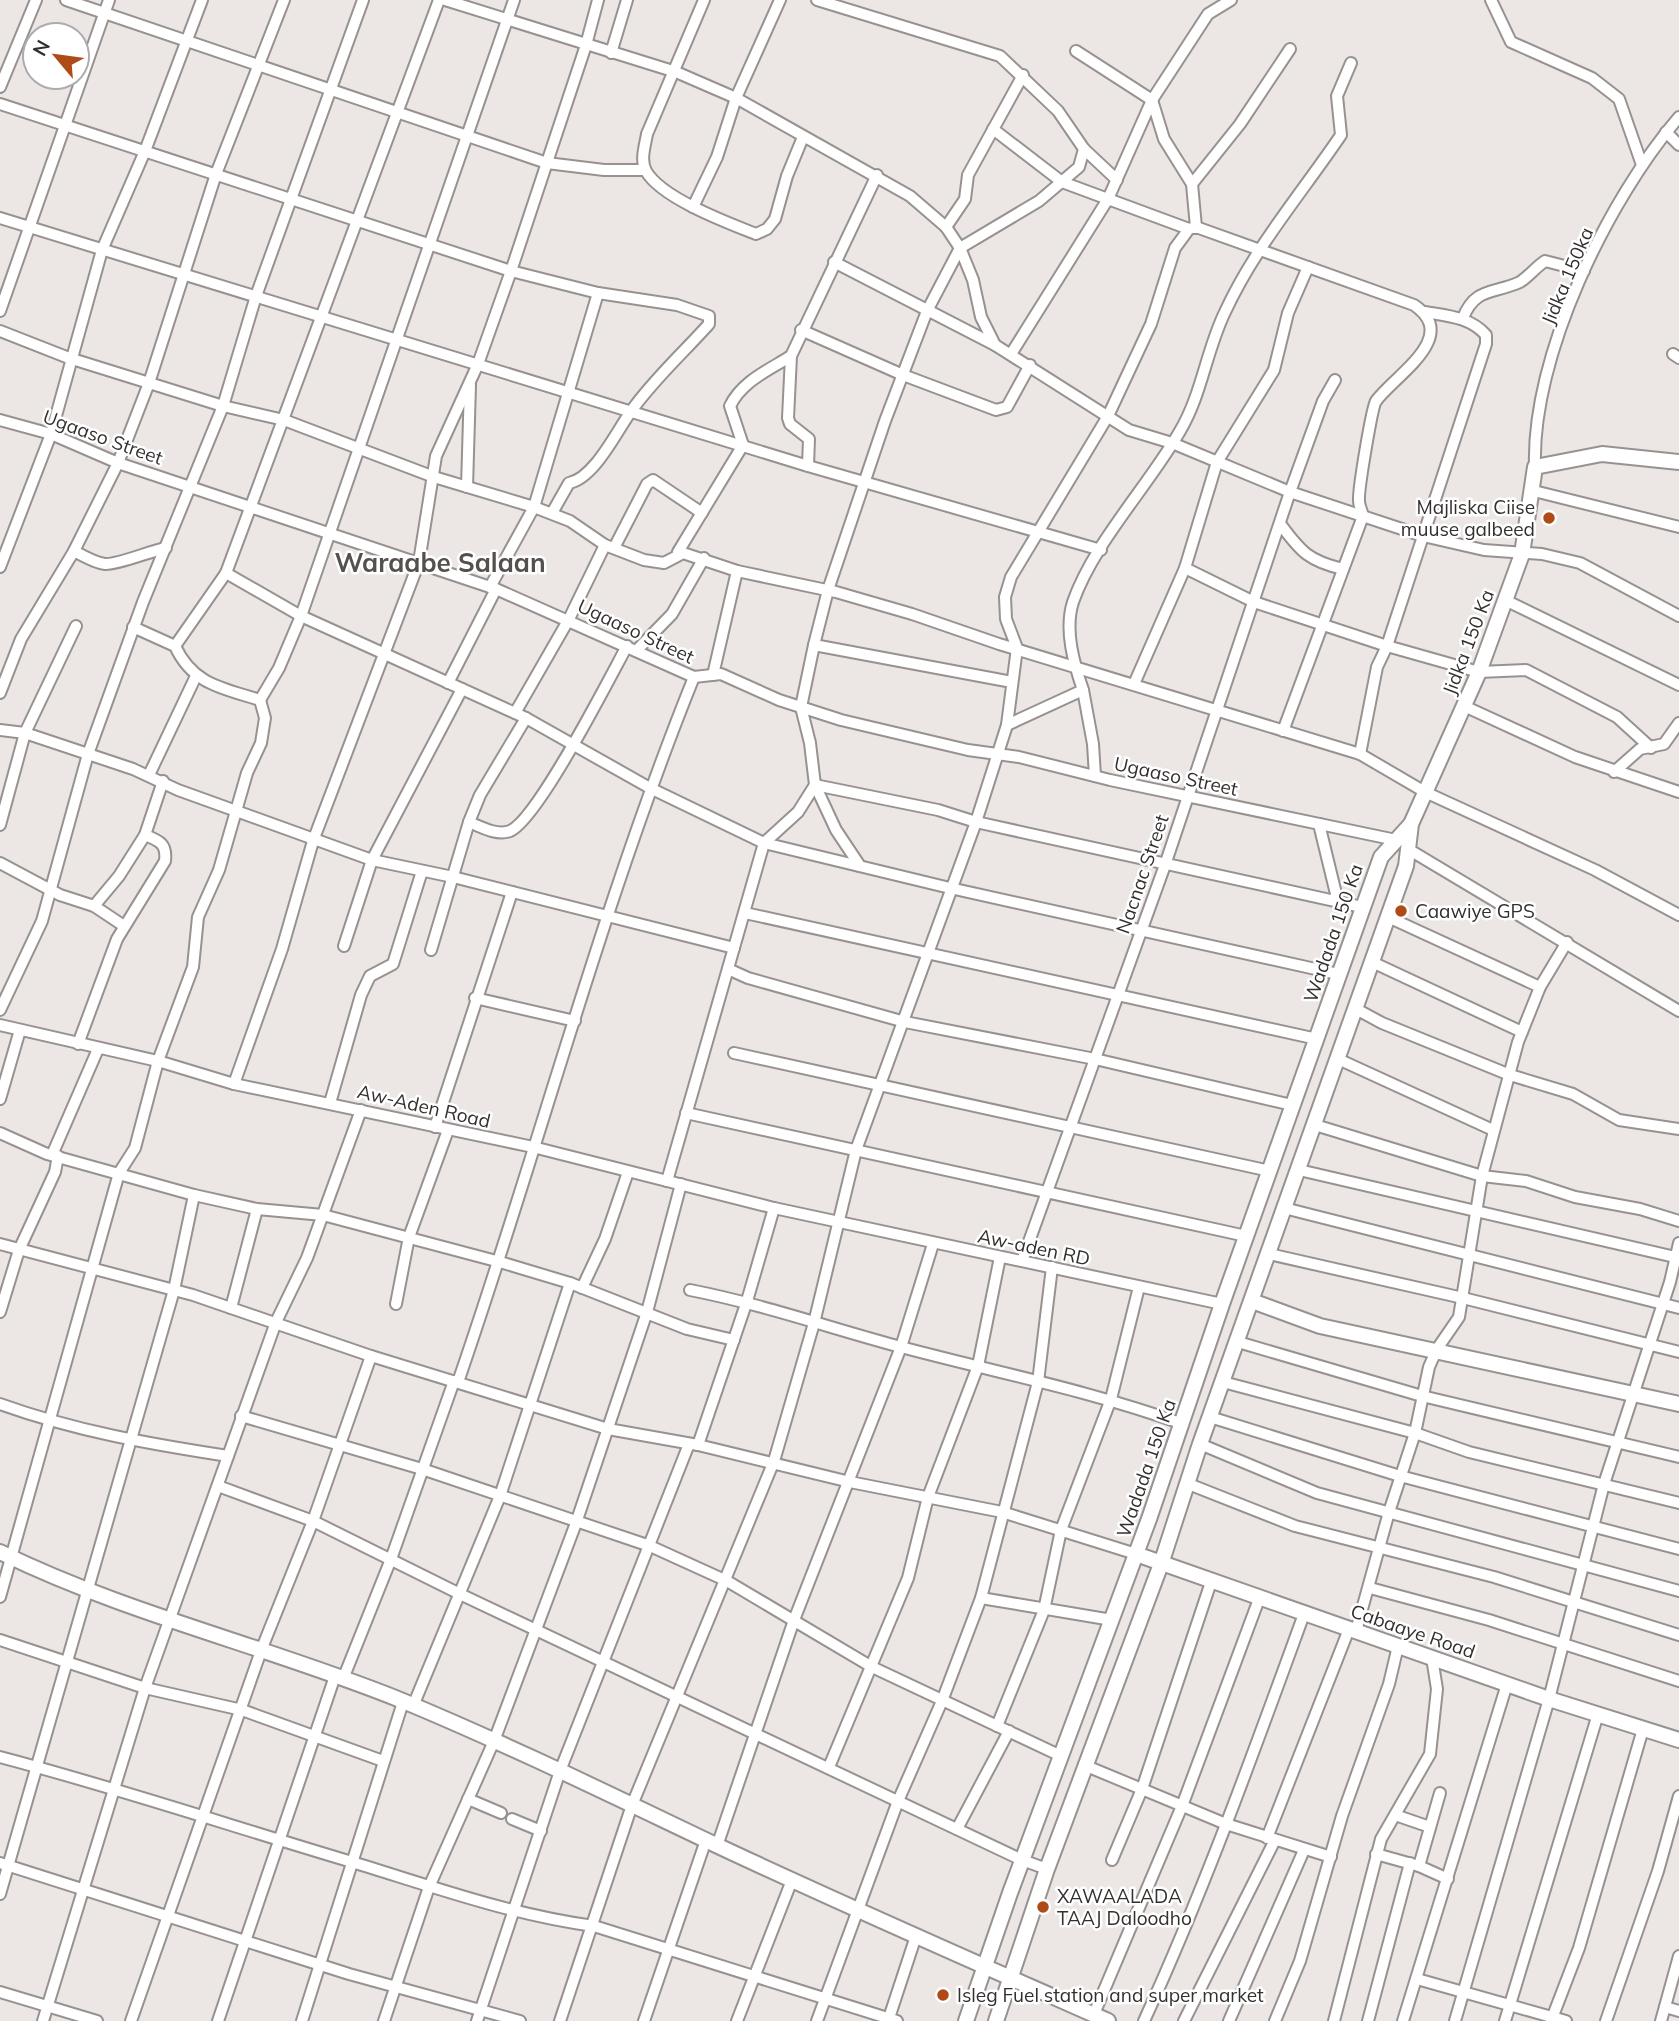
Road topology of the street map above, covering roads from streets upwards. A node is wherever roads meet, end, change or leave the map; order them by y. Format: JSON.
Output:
{"nodes":[{"id":1,"x":36,"y":0,"type":"edge"},
{"id":2,"x":66,"y":0,"type":"edge"},
{"id":3,"x":109,"y":0,"type":"edge"},
{"id":4,"x":202,"y":0,"type":"edge"},
{"id":5,"x":284,"y":0,"type":"edge"},
{"id":6,"x":363,"y":0,"type":"edge"},
{"id":7,"x":439,"y":0,"type":"edge"},
{"id":8,"x":445,"y":0,"type":"edge"},
{"id":9,"x":513,"y":0,"type":"edge"},
{"id":10,"x":598,"y":0,"type":"edge"},
{"id":11,"x":627,"y":0,"type":"edge"},
{"id":12,"x":704,"y":0,"type":"edge"},
{"id":13,"x":780,"y":0,"type":"edge"},
{"id":14,"x":817,"y":0,"type":"edge"},
{"id":15,"x":1231,"y":0,"type":"edge"},
{"id":16,"x":1491,"y":0,"type":"edge"},
{"id":17,"x":104,"y":13,"type":"junction"},
{"id":18,"x":506,"y":22,"type":"junction"},
{"id":19,"x":188,"y":41,"type":"junction"},
{"id":20,"x":586,"y":45,"type":"junction"},
{"id":21,"x":1290,"y":49,"type":"dead end"},
{"id":22,"x":1076,"y":51,"type":"dead end"},
{"id":23,"x":611,"y":53,"type":"junction"},
{"id":24,"x":1351,"y":63,"type":"dead end"},
{"id":25,"x":260,"y":66,"type":"junction"},
{"id":26,"x":676,"y":72,"type":"junction"},
{"id":27,"x":1023,"y":75,"type":"junction"},
{"id":28,"x":0,"y":86,"type":"edge"},
{"id":29,"x":332,"y":90,"type":"junction"},
{"id":30,"x":736,"y":97,"type":"junction"},
{"id":31,"x":1152,"y":100,"type":"junction"},
{"id":32,"x":0,"y":104,"type":"edge"},
{"id":33,"x":398,"y":110,"type":"junction"},
{"id":34,"x":1679,"y":117,"type":"edge"},
{"id":35,"x":64,"y":125,"type":"junction"},
{"id":36,"x":993,"y":129,"type":"junction"},
{"id":37,"x":1667,"y":132,"type":"junction"},
{"id":38,"x":467,"y":136,"type":"junction"},
{"id":39,"x":803,"y":137,"type":"junction"},
{"id":40,"x":1679,"y":145,"type":"edge"},
{"id":41,"x":1084,"y":149,"type":"junction"},
{"id":42,"x":145,"y":151,"type":"junction"},
{"id":43,"x":547,"y":163,"type":"junction"},
{"id":44,"x":1642,"y":164,"type":"junction"},
{"id":45,"x":645,"y":170,"type":"junction"},
{"id":46,"x":216,"y":174,"type":"junction"},
{"id":47,"x":877,"y":175,"type":"junction"},
{"id":48,"x":1117,"y":180,"type":"junction"},
{"id":49,"x":1062,"y":182,"type":"junction"},
{"id":50,"x":1192,"y":184,"type":"junction"},
{"id":51,"x":292,"y":199,"type":"junction"},
{"id":52,"x":1108,"y":199,"type":"junction"},
{"id":53,"x":693,"y":207,"type":"junction"},
{"id":54,"x":0,"y":218,"type":"edge"},
{"id":55,"x":357,"y":221,"type":"junction"},
{"id":56,"x":27,"y":227,"type":"junction"},
{"id":57,"x":946,"y":227,"type":"junction"},
{"id":58,"x":1193,"y":228,"type":"junction"},
{"id":59,"x":430,"y":244,"type":"junction"},
{"id":60,"x":960,"y":248,"type":"junction"},
{"id":61,"x":1258,"y":249,"type":"junction"},
{"id":62,"x":102,"y":250,"type":"junction"},
{"id":63,"x":834,"y":261,"type":"junction"},
{"id":64,"x":1308,"y":267,"type":"junction"},
{"id":65,"x":512,"y":271,"type":"junction"},
{"id":66,"x":1584,"y":271,"type":"junction"},
{"id":67,"x":182,"y":274,"type":"junction"},
{"id":68,"x":598,"y":293,"type":"junction"},
{"id":69,"x":256,"y":296,"type":"junction"},
{"id":70,"x":0,"y":311,"type":"edge"},
{"id":71,"x":926,"y":311,"type":"junction"},
{"id":72,"x":1425,"y":312,"type":"junction"},
{"id":73,"x":322,"y":317,"type":"junction"},
{"id":74,"x":1463,"y":318,"type":"junction"},
{"id":75,"x":801,"y":330,"type":"junction"},
{"id":76,"x":0,"y":331,"type":"edge"},
{"id":77,"x":397,"y":339,"type":"junction"},
{"id":78,"x":995,"y":345,"type":"junction"},
{"id":79,"x":1011,"y":354,"type":"junction"},
{"id":80,"x":791,"y":356,"type":"junction"},
{"id":81,"x":69,"y":358,"type":"junction"},
{"id":82,"x":478,"y":364,"type":"junction"},
{"id":83,"x":1030,"y":365,"type":"junction"},
{"id":84,"x":903,"y":375,"type":"junction"},
{"id":85,"x":1335,"y":380,"type":"dead end"},
{"id":86,"x":470,"y":382,"type":"junction"},
{"id":87,"x":149,"y":383,"type":"junction"},
{"id":88,"x":566,"y":391,"type":"junction"},
{"id":89,"x":223,"y":406,"type":"junction"},
{"id":90,"x":632,"y":410,"type":"junction"},
{"id":91,"x":1108,"y":416,"type":"junction"},
{"id":92,"x":0,"y":420,"type":"edge"},
{"id":93,"x":284,"y":420,"type":"junction"},
{"id":94,"x":51,"y":434,"type":"junction"},
{"id":95,"x":1172,"y":443,"type":"junction"},
{"id":96,"x":743,"y":445,"type":"junction"},
{"id":97,"x":358,"y":449,"type":"junction"},
{"id":98,"x":1679,"y":461,"type":"edge"},
{"id":99,"x":118,"y":463,"type":"junction"},
{"id":100,"x":1217,"y":463,"type":"junction"},
{"id":101,"x":808,"y":466,"type":"junction"},
{"id":102,"x":1535,"y":467,"type":"junction"},
{"id":103,"x":434,"y":477,"type":"junction"},
{"id":104,"x":866,"y":482,"type":"junction"},
{"id":105,"x":193,"y":487,"type":"junction"},
{"id":106,"x":467,"y":487,"type":"junction"},
{"id":107,"x":1534,"y":491,"type":"junction"},
{"id":108,"x":1290,"y":492,"type":"junction"},
{"id":109,"x":534,"y":507,"type":"junction"},
{"id":110,"x":251,"y":508,"type":"junction"},
{"id":111,"x":552,"y":513,"type":"junction"},
{"id":112,"x":702,"y":513,"type":"junction"},
{"id":113,"x":1363,"y":516,"type":"junction"},
{"id":114,"x":1281,"y":525,"type":"junction"},
{"id":115,"x":1679,"y":527,"type":"edge"},
{"id":116,"x":1039,"y":531,"type":"junction"},
{"id":117,"x":328,"y":532,"type":"junction"},
{"id":118,"x":1423,"y":536,"type":"junction"},
{"id":119,"x":609,"y":546,"type":"junction"},
{"id":120,"x":166,"y":548,"type":"junction"},
{"id":121,"x":1101,"y":550,"type":"junction"},
{"id":122,"x":74,"y":551,"type":"junction"},
{"id":123,"x":678,"y":552,"type":"junction"},
{"id":124,"x":1522,"y":554,"type":"junction"},
{"id":125,"x":704,"y":558,"type":"junction"},
{"id":126,"x":419,"y":562,"type":"junction"},
{"id":127,"x":0,"y":567,"type":"edge"},
{"id":128,"x":1185,"y":568,"type":"junction"},
{"id":129,"x":1343,"y":569,"type":"junction"},
{"id":130,"x":737,"y":570,"type":"junction"},
{"id":131,"x":226,"y":573,"type":"junction"},
{"id":132,"x":493,"y":588,"type":"junction"},
{"id":133,"x":828,"y":590,"type":"junction"},
{"id":134,"x":1505,"y":600,"type":"junction"},
{"id":135,"x":1254,"y":602,"type":"junction"},
{"id":136,"x":301,"y":616,"type":"junction"},
{"id":137,"x":1679,"y":616,"type":"edge"},
{"id":138,"x":569,"y":619,"type":"junction"},
{"id":139,"x":1323,"y":624,"type":"junction"},
{"id":140,"x":76,"y":626,"type":"dead end"},
{"id":141,"x":134,"y":627,"type":"junction"},
{"id":142,"x":814,"y":645,"type":"junction"},
{"id":143,"x":175,"y":646,"type":"junction"},
{"id":144,"x":1387,"y":646,"type":"junction"},
{"id":145,"x":631,"y":648,"type":"junction"},
{"id":146,"x":1017,"y":648,"type":"junction"},
{"id":147,"x":386,"y":657,"type":"junction"},
{"id":148,"x":1075,"y":666,"type":"junction"},
{"id":149,"x":1479,"y":672,"type":"junction"},
{"id":150,"x":713,"y":675,"type":"junction"},
{"id":151,"x":196,"y":677,"type":"junction"},
{"id":152,"x":694,"y":677,"type":"junction"},
{"id":153,"x":1012,"y":682,"type":"junction"},
{"id":154,"x":448,"y":683,"type":"junction"},
{"id":155,"x":1134,"y":684,"type":"junction"},
{"id":156,"x":1679,"y":685,"type":"edge"},
{"id":157,"x":462,"y":689,"type":"junction"},
{"id":158,"x":1083,"y":690,"type":"junction"},
{"id":159,"x":0,"y":693,"type":"edge"},
{"id":160,"x":260,"y":700,"type":"junction"},
{"id":161,"x":1464,"y":706,"type":"junction"},
{"id":162,"x":801,"y":707,"type":"junction"},
{"id":163,"x":1217,"y":712,"type":"junction"},
{"id":164,"x":515,"y":713,"type":"junction"},
{"id":165,"x":526,"y":718,"type":"junction"},
{"id":166,"x":1679,"y":723,"type":"edge"},
{"id":167,"x":1007,"y":725,"type":"junction"},
{"id":168,"x":0,"y":730,"type":"edge"},
{"id":169,"x":1283,"y":731,"type":"junction"},
{"id":170,"x":25,"y":733,"type":"junction"},
{"id":171,"x":575,"y":744,"type":"junction"},
{"id":172,"x":1651,"y":748,"type":"junction"},
{"id":173,"x":88,"y":754,"type":"junction"},
{"id":174,"x":1360,"y":754,"type":"junction"},
{"id":175,"x":997,"y":755,"type":"junction"},
{"id":176,"x":1614,"y":772,"type":"junction"},
{"id":177,"x":149,"y":775,"type":"junction"},
{"id":178,"x":1095,"y":776,"type":"junction"},
{"id":179,"x":163,"y":781,"type":"junction"},
{"id":180,"x":814,"y":785,"type":"junction"},
{"id":181,"x":650,"y":788,"type":"junction"},
{"id":182,"x":1425,"y":792,"type":"junction"},
{"id":183,"x":1679,"y":792,"type":"edge"},
{"id":184,"x":1188,"y":797,"type":"junction"},
{"id":185,"x":235,"y":811,"type":"junction"},
{"id":186,"x":469,"y":822,"type":"junction"},
{"id":187,"x":976,"y":822,"type":"junction"},
{"id":188,"x":1319,"y":824,"type":"junction"},
{"id":189,"x":1411,"y":824,"type":"joint"},
{"id":190,"x":0,"y":825,"type":"edge"},
{"id":191,"x":145,"y":835,"type":"junction"},
{"id":192,"x":313,"y":841,"type":"junction"},
{"id":193,"x":764,"y":842,"type":"junction"},
{"id":194,"x":1402,"y":844,"type":"junction"},
{"id":195,"x":372,"y":860,"type":"junction"},
{"id":196,"x":0,"y":863,"type":"edge"},
{"id":197,"x":1165,"y":865,"type":"junction"},
{"id":198,"x":860,"y":866,"type":"junction"},
{"id":199,"x":422,"y":871,"type":"junction"},
{"id":200,"x":453,"y":877,"type":"junction"},
{"id":201,"x":950,"y":888,"type":"junction"},
{"id":202,"x":51,"y":889,"type":"junction"},
{"id":203,"x":512,"y":892,"type":"junction"},
{"id":204,"x":1338,"y":902,"type":"junction"},
{"id":205,"x":94,"y":906,"type":"junction"},
{"id":206,"x":1362,"y":907,"type":"junction"},
{"id":207,"x":745,"y":913,"type":"junction"},
{"id":208,"x":608,"y":915,"type":"junction"},
{"id":209,"x":1679,"y":915,"type":"edge"},
{"id":210,"x":1388,"y":917,"type":"junction"},
{"id":211,"x":124,"y":926,"type":"junction"},
{"id":212,"x":1142,"y":930,"type":"junction"},
{"id":213,"x":1567,"y":942,"type":"junction"},
{"id":214,"x":344,"y":946,"type":"dead end"},
{"id":215,"x":734,"y":948,"type":"junction"},
{"id":216,"x":431,"y":950,"type":"dead end"},
{"id":217,"x":928,"y":954,"type":"junction"},
{"id":218,"x":1372,"y":962,"type":"junction"},
{"id":219,"x":728,"y":969,"type":"junction"},
{"id":220,"x":1338,"y":974,"type":"junction"},
{"id":221,"x":1540,"y":987,"type":"junction"},
{"id":222,"x":1118,"y":995,"type":"junction"},
{"id":223,"x":475,"y":998,"type":"junction"},
{"id":224,"x":1356,"y":1009,"type":"junction"},
{"id":225,"x":0,"y":1010,"type":"edge"},
{"id":226,"x":1679,"y":1011,"type":"edge"},
{"id":227,"x":575,"y":1021,"type":"junction"},
{"id":228,"x":905,"y":1022,"type":"junction"},
{"id":229,"x":0,"y":1025,"type":"edge"},
{"id":230,"x":20,"y":1030,"type":"junction"},
{"id":231,"x":1522,"y":1032,"type":"junction"},
{"id":232,"x":1317,"y":1039,"type":"junction"},
{"id":233,"x":78,"y":1044,"type":"junction"},
{"id":234,"x":98,"y":1049,"type":"junction"},
{"id":235,"x":734,"y":1053,"type":"dead end"},
{"id":236,"x":1096,"y":1059,"type":"junction"},
{"id":237,"x":1338,"y":1059,"type":"junction"},
{"id":238,"x":158,"y":1062,"type":"junction"},
{"id":239,"x":1510,"y":1075,"type":"junction"},
{"id":240,"x":234,"y":1084,"type":"junction"},
{"id":241,"x":882,"y":1085,"type":"junction"},
{"id":242,"x":0,"y":1099,"type":"edge"},
{"id":243,"x":330,"y":1103,"type":"junction"},
{"id":244,"x":1292,"y":1105,"type":"junction"},
{"id":245,"x":361,"y":1110,"type":"junction"},
{"id":246,"x":687,"y":1112,"type":"junction"},
{"id":247,"x":1315,"y":1125,"type":"junction"},
{"id":248,"x":1071,"y":1126,"type":"junction"},
{"id":249,"x":435,"y":1127,"type":"junction"},
{"id":250,"x":1679,"y":1129,"type":"edge"},
{"id":251,"x":448,"y":1130,"type":"junction"},
{"id":252,"x":1493,"y":1130,"type":"junction"},
{"id":253,"x":0,"y":1133,"type":"edge"},
{"id":254,"x":533,"y":1147,"type":"junction"},
{"id":255,"x":856,"y":1150,"type":"junction"},
{"id":256,"x":55,"y":1156,"type":"junction"},
{"id":257,"x":1299,"y":1170,"type":"junction"},
{"id":258,"x":1270,"y":1171,"type":"junction"},
{"id":259,"x":628,"y":1172,"type":"junction"},
{"id":260,"x":119,"y":1173,"type":"junction"},
{"id":261,"x":1482,"y":1176,"type":"junction"},
{"id":262,"x":667,"y":1181,"type":"junction"},
{"id":263,"x":681,"y":1184,"type":"junction"},
{"id":264,"x":1046,"y":1192,"type":"junction"},
{"id":265,"x":194,"y":1195,"type":"junction"},
{"id":266,"x":774,"y":1208,"type":"junction"},
{"id":267,"x":1284,"y":1208,"type":"junction"},
{"id":268,"x":257,"y":1209,"type":"junction"},
{"id":269,"x":1476,"y":1212,"type":"junction"},
{"id":270,"x":323,"y":1215,"type":"junction"},
{"id":271,"x":1679,"y":1221,"type":"edge"},
{"id":272,"x":840,"y":1223,"type":"junction"},
{"id":273,"x":1246,"y":1236,"type":"junction"},
{"id":274,"x":409,"y":1237,"type":"junction"},
{"id":275,"x":1679,"y":1243,"type":"edge"},
{"id":276,"x":0,"y":1244,"type":"edge"},
{"id":277,"x":933,"y":1244,"type":"junction"},
{"id":278,"x":19,"y":1250,"type":"junction"},
{"id":279,"x":1269,"y":1254,"type":"junction"},
{"id":280,"x":1472,"y":1254,"type":"junction"},
{"id":281,"x":1000,"y":1258,"type":"junction"},
{"id":282,"x":1677,"y":1258,"type":"edge"},
{"id":283,"x":1022,"y":1261,"type":"junction"},
{"id":284,"x":500,"y":1262,"type":"junction"},
{"id":285,"x":1052,"y":1267,"type":"junction"},
{"id":286,"x":92,"y":1271,"type":"junction"},
{"id":287,"x":570,"y":1283,"type":"junction"},
{"id":288,"x":1139,"y":1287,"type":"junction"},
{"id":289,"x":582,"y":1288,"type":"junction"},
{"id":290,"x":174,"y":1290,"type":"junction"},
{"id":291,"x":691,"y":1290,"type":"dead end"},
{"id":292,"x":1463,"y":1298,"type":"junction"},
{"id":293,"x":747,"y":1301,"type":"junction"},
{"id":294,"x":1252,"y":1301,"type":"junction"},
{"id":295,"x":396,"y":1304,"type":"dead end"},
{"id":296,"x":1222,"y":1304,"type":"junction"},
{"id":297,"x":1662,"y":1305,"type":"junction"},
{"id":298,"x":231,"y":1308,"type":"junction"},
{"id":299,"x":1679,"y":1308,"type":"edge"},
{"id":300,"x":0,"y":1312,"type":"edge"},
{"id":301,"x":648,"y":1312,"type":"junction"},
{"id":302,"x":276,"y":1322,"type":"junction"},
{"id":303,"x":814,"y":1323,"type":"junction"},
{"id":304,"x":734,"y":1340,"type":"junction"},
{"id":305,"x":1238,"y":1342,"type":"junction"},
{"id":306,"x":1649,"y":1345,"type":"junction"},
{"id":307,"x":901,"y":1347,"type":"junction"},
{"id":308,"x":1437,"y":1349,"type":"junction"},
{"id":309,"x":1679,"y":1352,"type":"edge"},
{"id":310,"x":371,"y":1356,"type":"junction"},
{"id":311,"x":978,"y":1366,"type":"junction"},
{"id":312,"x":456,"y":1381,"type":"junction"},
{"id":313,"x":1038,"y":1382,"type":"junction"},
{"id":314,"x":1223,"y":1382,"type":"junction"},
{"id":315,"x":1633,"y":1394,"type":"junction"},
{"id":316,"x":1422,"y":1396,"type":"junction"},
{"id":317,"x":1111,"y":1399,"type":"junction"},
{"id":318,"x":0,"y":1404,"type":"edge"},
{"id":319,"x":1679,"y":1404,"type":"edge"},
{"id":320,"x":529,"y":1406,"type":"junction"},
{"id":321,"x":242,"y":1416,"type":"junction"},
{"id":322,"x":1210,"y":1417,"type":"junction"},
{"id":323,"x":49,"y":1422,"type":"junction"},
{"id":324,"x":1183,"y":1424,"type":"junction"},
{"id":325,"x":608,"y":1429,"type":"junction"},
{"id":326,"x":1415,"y":1433,"type":"junction"},
{"id":327,"x":130,"y":1441,"type":"junction"},
{"id":328,"x":1619,"y":1441,"type":"junction"},
{"id":329,"x":1200,"y":1444,"type":"junction"},
{"id":330,"x":340,"y":1445,"type":"junction"},
{"id":331,"x":694,"y":1445,"type":"junction"},
{"id":332,"x":228,"y":1456,"type":"junction"},
{"id":333,"x":1679,"y":1457,"type":"edge"},
{"id":334,"x":774,"y":1461,"type":"junction"},
{"id":335,"x":422,"y":1469,"type":"junction"},
{"id":336,"x":1400,"y":1476,"type":"junction"},
{"id":337,"x":850,"y":1482,"type":"junction"},
{"id":338,"x":1186,"y":1483,"type":"junction"},
{"id":339,"x":1604,"y":1484,"type":"junction"},
{"id":340,"x":218,"y":1486,"type":"junction"},
{"id":341,"x":500,"y":1496,"type":"junction"},
{"id":342,"x":928,"y":1497,"type":"junction"},
{"id":343,"x":1679,"y":1503,"type":"edge"},
{"id":344,"x":1002,"y":1512,"type":"junction"},
{"id":345,"x":1389,"y":1512,"type":"junction"},
{"id":346,"x":313,"y":1521,"type":"junction"},
{"id":347,"x":576,"y":1523,"type":"junction"},
{"id":348,"x":1593,"y":1526,"type":"junction"},
{"id":349,"x":1061,"y":1530,"type":"junction"},
{"id":350,"x":650,"y":1546,"type":"junction"},
{"id":351,"x":1380,"y":1549,"type":"junction"},
{"id":352,"x":1679,"y":1549,"type":"edge"},
{"id":353,"x":1136,"y":1554,"type":"junction"},
{"id":354,"x":5,"y":1555,"type":"edge"},
{"id":355,"x":391,"y":1559,"type":"junction"},
{"id":356,"x":1583,"y":1563,"type":"junction"},
{"id":357,"x":1161,"y":1564,"type":"junction"},
{"id":358,"x":727,"y":1581,"type":"junction"},
{"id":359,"x":1211,"y":1582,"type":"junction"},
{"id":360,"x":1370,"y":1588,"type":"junction"},
{"id":361,"x":88,"y":1589,"type":"junction"},
{"id":362,"x":1679,"y":1591,"type":"edge"},
{"id":363,"x":462,"y":1595,"type":"junction"},
{"id":364,"x":0,"y":1597,"type":"edge"},
{"id":365,"x":981,"y":1598,"type":"junction"},
{"id":366,"x":1259,"y":1599,"type":"junction"},
{"id":367,"x":1573,"y":1604,"type":"junction"},
{"id":368,"x":1044,"y":1610,"type":"junction"},
{"id":369,"x":1304,"y":1614,"type":"junction"},
{"id":370,"x":169,"y":1620,"type":"junction"},
{"id":371,"x":794,"y":1620,"type":"junction"},
{"id":372,"x":1112,"y":1620,"type":"junction"},
{"id":373,"x":537,"y":1630,"type":"junction"},
{"id":374,"x":1353,"y":1630,"type":"junction"},
{"id":375,"x":1679,"y":1635,"type":"edge"},
{"id":376,"x":0,"y":1640,"type":"edge"},
{"id":377,"x":1563,"y":1643,"type":"junction"},
{"id":378,"x":1398,"y":1646,"type":"junction"},
{"id":379,"x":262,"y":1648,"type":"junction"},
{"id":380,"x":1432,"y":1658,"type":"junction"},
{"id":381,"x":67,"y":1661,"type":"junction"},
{"id":382,"x":605,"y":1661,"type":"junction"},
{"id":383,"x":872,"y":1667,"type":"junction"},
{"id":384,"x":339,"y":1677,"type":"junction"},
{"id":385,"x":1679,"y":1681,"type":"edge"},
{"id":386,"x":1507,"y":1684,"type":"junction"},
{"id":387,"x":145,"y":1688,"type":"junction"},
{"id":388,"x":676,"y":1697,"type":"junction"},
{"id":389,"x":1549,"y":1699,"type":"junction"},
{"id":390,"x":942,"y":1701,"type":"junction"},
{"id":391,"x":408,"y":1704,"type":"junction"},
{"id":392,"x":242,"y":1710,"type":"junction"},
{"id":393,"x":1598,"y":1714,"type":"junction"},
{"id":394,"x":997,"y":1726,"type":"junction"},
{"id":395,"x":1643,"y":1729,"type":"junction"},
{"id":396,"x":1009,"y":1731,"type":"junction"},
{"id":397,"x":754,"y":1734,"type":"junction"},
{"id":398,"x":314,"y":1735,"type":"junction"},
{"id":399,"x":1679,"y":1740,"type":"edge"},
{"id":400,"x":494,"y":1741,"type":"junction"},
{"id":401,"x":1061,"y":1756,"type":"junction"},
{"id":402,"x":0,"y":1757,"type":"edge"},
{"id":403,"x":383,"y":1761,"type":"junction"},
{"id":404,"x":1084,"y":1765,"type":"junction"},
{"id":405,"x":35,"y":1766,"type":"junction"},
{"id":406,"x":829,"y":1767,"type":"junction"},
{"id":407,"x":560,"y":1771,"type":"junction"},
{"id":408,"x":116,"y":1788,"type":"junction"},
{"id":409,"x":1142,"y":1789,"type":"junction"},
{"id":410,"x":1440,"y":1793,"type":"dead end"},
{"id":411,"x":1679,"y":1796,"type":"edge"},
{"id":412,"x":468,"y":1799,"type":"junction"},
{"id":413,"x":898,"y":1801,"type":"junction"},
{"id":414,"x":632,"y":1805,"type":"junction"},
{"id":415,"x":1182,"y":1806,"type":"junction"},
{"id":416,"x":1395,"y":1815,"type":"junction"},
{"id":417,"x":204,"y":1816,"type":"junction"},
{"id":418,"x":1226,"y":1824,"type":"junction"},
{"id":419,"x":1430,"y":1827,"type":"junction"},
{"id":420,"x":957,"y":1829,"type":"junction"},
{"id":421,"x":541,"y":1830,"type":"junction"},
{"id":422,"x":1271,"y":1839,"type":"junction"},
{"id":423,"x":278,"y":1841,"type":"junction"},
{"id":424,"x":712,"y":1843,"type":"junction"},
{"id":425,"x":1304,"y":1850,"type":"junction"},
{"id":426,"x":1376,"y":1854,"type":"junction"},
{"id":427,"x":1331,"y":1857,"type":"junction"},
{"id":428,"x":1022,"y":1860,"type":"junction"},
{"id":429,"x":1112,"y":1860,"type":"dead end"},
{"id":430,"x":352,"y":1862,"type":"junction"},
{"id":431,"x":4,"y":1864,"type":"edge"},
{"id":432,"x":1414,"y":1864,"type":"junction"},
{"id":433,"x":1047,"y":1869,"type":"junction"},
{"id":434,"x":1448,"y":1879,"type":"junction"},
{"id":435,"x":792,"y":1880,"type":"junction"},
{"id":436,"x":429,"y":1887,"type":"junction"},
{"id":437,"x":84,"y":1888,"type":"junction"},
{"id":438,"x":0,"y":1894,"type":"edge"},
{"id":439,"x":859,"y":1909,"type":"junction"},
{"id":440,"x":514,"y":1910,"type":"junction"},
{"id":441,"x":169,"y":1915,"type":"junction"},
{"id":442,"x":594,"y":1926,"type":"junction"},
{"id":443,"x":916,"y":1936,"type":"junction"},
{"id":444,"x":246,"y":1941,"type":"junction"},
{"id":445,"x":671,"y":1949,"type":"junction"},
{"id":446,"x":1679,"y":1956,"type":"edge"},
{"id":447,"x":320,"y":1965,"type":"junction"},
{"id":448,"x":984,"y":1969,"type":"junction"},
{"id":449,"x":753,"y":1977,"type":"junction"},
{"id":450,"x":1418,"y":1979,"type":"junction"},
{"id":451,"x":1011,"y":1980,"type":"junction"},
{"id":452,"x":395,"y":1988,"type":"junction"},
{"id":453,"x":0,"y":1992,"type":"edge"},
{"id":454,"x":1464,"y":1992,"type":"junction"},
{"id":455,"x":825,"y":1998,"type":"junction"},
{"id":456,"x":1510,"y":2005,"type":"junction"},
{"id":457,"x":48,"y":2006,"type":"junction"},
{"id":458,"x":1664,"y":2007,"type":"junction"},
{"id":459,"x":1679,"y":2011,"type":"edge"},
{"id":460,"x":1094,"y":2014,"type":"junction"},
{"id":461,"x":479,"y":2016,"type":"edge"},
{"id":462,"x":1552,"y":2019,"type":"edge"},
{"id":463,"x":892,"y":2020,"type":"edge"},
{"id":464,"x":1000,"y":2020,"type":"edge"},
{"id":465,"x":43,"y":2021,"type":"edge"},
{"id":466,"x":97,"y":2021,"type":"edge"},
{"id":467,"x":131,"y":2021,"type":"edge"},
{"id":468,"x":218,"y":2021,"type":"edge"},
{"id":469,"x":302,"y":2021,"type":"edge"},
{"id":470,"x":384,"y":2021,"type":"edge"},
{"id":471,"x":520,"y":2021,"type":"edge"},
{"id":472,"x":560,"y":2021,"type":"edge"},
{"id":473,"x":644,"y":2021,"type":"edge"},
{"id":474,"x":737,"y":2021,"type":"edge"},
{"id":475,"x":817,"y":2021,"type":"edge"},
{"id":476,"x":966,"y":2021,"type":"edge"},
{"id":477,"x":1108,"y":2021,"type":"edge"},
{"id":478,"x":1144,"y":2021,"type":"edge"},
{"id":479,"x":1184,"y":2021,"type":"edge"},
{"id":480,"x":1229,"y":2021,"type":"edge"},
{"id":481,"x":1275,"y":2021,"type":"edge"},
{"id":482,"x":1334,"y":2021,"type":"edge"},
{"id":483,"x":1368,"y":2021,"type":"edge"},
{"id":484,"x":1403,"y":2021,"type":"edge"},
{"id":485,"x":1455,"y":2021,"type":"edge"},
{"id":486,"x":1505,"y":2021,"type":"edge"},
{"id":487,"x":1566,"y":2021,"type":"edge"},
{"id":488,"x":1606,"y":2021,"type":"edge"},
{"id":489,"x":1661,"y":2021,"type":"edge"}],
"edges":[{"from":1,"to":28,"type":"street"},
{"from":2,"to":17,"type":"street"},
{"from":3,"to":17,"type":"street"},
{"from":4,"to":19,"type":"street"},
{"from":5,"to":25,"type":"street"},
{"from":6,"to":29,"type":"street"},
{"from":7,"to":33,"type":"street"},
{"from":8,"to":18,"type":"street"},
{"from":9,"to":18,"type":"street"},
{"from":10,"to":20,"type":"street"},
{"from":11,"to":23,"type":"street"},
{"from":12,"to":26,"type":"street"},
{"from":13,"to":30,"type":"street"},
{"from":14,"to":27,"type":"street"},
{"from":15,"to":31,"type":"street"},
{"from":16,"to":44,"type":"street"},
{"from":17,"to":19,"type":"street"},
{"from":17,"to":35,"type":"street"},
{"from":18,"to":20,"type":"street"},
{"from":18,"to":38,"type":"street"},
{"from":19,"to":25,"type":"street"},
{"from":19,"to":42,"type":"street"},
{"from":20,"to":23,"type":"street"},
{"from":20,"to":43,"type":"street"},
{"from":21,"to":50,"type":"street"},
{"from":22,"to":31,"type":"street"},
{"from":23,"to":26,"type":"street"},
{"from":24,"to":61,"type":"street"},
{"from":25,"to":29,"type":"street"},
{"from":25,"to":46,"type":"street"},
{"from":26,"to":30,"type":"street"},
{"from":26,"to":45,"type":"street"},
{"from":27,"to":36,"type":"street"},
{"from":27,"to":41,"type":"street"},
{"from":29,"to":33,"type":"street"},
{"from":29,"to":51,"type":"street"},
{"from":30,"to":39,"type":"street"},
{"from":30,"to":53,"type":"street"},
{"from":31,"to":48,"type":"street"},
{"from":31,"to":50,"type":"street"},
{"from":32,"to":35,"type":"street"},
{"from":33,"to":38,"type":"street"},
{"from":33,"to":55,"type":"street"},
{"from":34,"to":37,"type":"street","name":"Jidka 150ka"},
{"from":35,"to":42,"type":"street"},
{"from":35,"to":56,"type":"street"},
{"from":36,"to":49,"type":"street"},
{"from":36,"to":57,"type":"street"},
{"from":37,"to":40,"type":"street"},
{"from":37,"to":44,"type":"street","name":"Jidka 150ka"},
{"from":38,"to":43,"type":"street"},
{"from":38,"to":59,"type":"street"},
{"from":39,"to":47,"type":"street"},
{"from":39,"to":53,"type":"street"},
{"from":41,"to":48,"type":"street"},
{"from":41,"to":49,"type":"street"},
{"from":42,"to":46,"type":"street"},
{"from":42,"to":62,"type":"street"},
{"from":43,"to":45,"type":"street"},
{"from":43,"to":65,"type":"street"},
{"from":44,"to":66,"type":"street","name":"Jidka 150ka"},
{"from":45,"to":53,"type":"street"},
{"from":46,"to":51,"type":"street"},
{"from":46,"to":67,"type":"street"},
{"from":47,"to":57,"type":"street"},
{"from":47,"to":63,"type":"street"},
{"from":48,"to":52,"type":"street"},
{"from":49,"to":52,"type":"street"},
{"from":49,"to":60,"type":"street"},
{"from":50,"to":58,"type":"street"},
{"from":51,"to":55,"type":"street"},
{"from":51,"to":69,"type":"street"},
{"from":52,"to":58,"type":"street"},
{"from":52,"to":79,"type":"street"},
{"from":54,"to":56,"type":"street"},
{"from":55,"to":59,"type":"street"},
{"from":55,"to":73,"type":"street"},
{"from":56,"to":62,"type":"street"},
{"from":56,"to":70,"type":"street"},
{"from":57,"to":60,"type":"street"},
{"from":58,"to":61,"type":"street"},
{"from":58,"to":91,"type":"street"},
{"from":59,"to":65,"type":"street"},
{"from":59,"to":77,"type":"street"},
{"from":60,"to":71,"type":"street"},
{"from":60,"to":78,"type":"street"},
{"from":61,"to":64,"type":"street"},
{"from":61,"to":95,"type":"street"},
{"from":62,"to":67,"type":"street"},
{"from":62,"to":81,"type":"street"},
{"from":63,"to":71,"type":"street"},
{"from":63,"to":75,"type":"street"},
{"from":64,"to":72,"type":"street"},
{"from":64,"to":100,"type":"street"},
{"from":65,"to":68,"type":"street"},
{"from":65,"to":82,"type":"street"},
{"from":66,"to":74,"type":"street"},
{"from":66,"to":102,"type":"street","name":"Jidka 150ka"},
{"from":67,"to":69,"type":"street"},
{"from":67,"to":87,"type":"street"},
{"from":68,"to":88,"type":"street"},
{"from":68,"to":90,"type":"street"},
{"from":69,"to":73,"type":"street"},
{"from":69,"to":89,"type":"street"},
{"from":71,"to":78,"type":"street"},
{"from":71,"to":84,"type":"street"},
{"from":72,"to":74,"type":"street"},
{"from":72,"to":113,"type":"street"},
{"from":73,"to":77,"type":"street"},
{"from":73,"to":93,"type":"street"},
{"from":74,"to":118,"type":"street"},
{"from":75,"to":80,"type":"street"},
{"from":75,"to":84,"type":"street"},
{"from":76,"to":81,"type":"street"},
{"from":77,"to":82,"type":"street"},
{"from":77,"to":97,"type":"street"},
{"from":78,"to":79,"type":"street"},
{"from":79,"to":83,"type":"street"},
{"from":80,"to":96,"type":"street"},
{"from":80,"to":101,"type":"street"},
{"from":81,"to":87,"type":"street"},
{"from":81,"to":94,"type":"street"},
{"from":82,"to":86,"type":"street"},
{"from":82,"to":88,"type":"street"},
{"from":83,"to":84,"type":"street"},
{"from":83,"to":91,"type":"street"},
{"from":84,"to":104,"type":"street"},
{"from":85,"to":108,"type":"street","name":"Nacnac Street"},
{"from":86,"to":103,"type":"street"},
{"from":86,"to":106,"type":"street"},
{"from":87,"to":89,"type":"street"},
{"from":87,"to":99,"type":"street"},
{"from":88,"to":90,"type":"street"},
{"from":88,"to":109,"type":"street"},
{"from":89,"to":93,"type":"street"},
{"from":89,"to":105,"type":"street"},
{"from":90,"to":96,"type":"street"},
{"from":90,"to":111,"type":"street"},
{"from":91,"to":95,"type":"street"},
{"from":91,"to":116,"type":"street"},
{"from":92,"to":94,"type":"street","name":"Ugaaso Street"},
{"from":93,"to":97,"type":"street"},
{"from":93,"to":110,"type":"street"},
{"from":94,"to":99,"type":"street","name":"Ugaaso Street"},
{"from":94,"to":127,"type":"street"},
{"from":95,"to":100,"type":"street"},
{"from":95,"to":121,"type":"street"},
{"from":96,"to":101,"type":"street"},
{"from":96,"to":112,"type":"street"},
{"from":97,"to":103,"type":"street"},
{"from":97,"to":117,"type":"street"},
{"from":98,"to":102,"type":"street"},
{"from":99,"to":105,"type":"street","name":"Ugaaso Street"},
{"from":99,"to":122,"type":"street"},
{"from":100,"to":108,"type":"street"},
{"from":100,"to":128,"type":"street"},
{"from":101,"to":104,"type":"street"},
{"from":102,"to":107,"type":"street","name":"Jidka 150 Ka"},
{"from":103,"to":106,"type":"street"},
{"from":103,"to":126,"type":"street"},
{"from":104,"to":116,"type":"street"},
{"from":104,"to":133,"type":"street"},
{"from":105,"to":110,"type":"street","name":"Ugaaso Street"},
{"from":105,"to":120,"type":"street"},
{"from":106,"to":109,"type":"street"},
{"from":107,"to":115,"type":"street"},
{"from":107,"to":124,"type":"street","name":"Jidka 150 Ka"},
{"from":108,"to":113,"type":"street"},
{"from":108,"to":114,"type":"street","name":"Nacnac Street"},
{"from":109,"to":111,"type":"street"},
{"from":109,"to":132,"type":"street"},
{"from":110,"to":117,"type":"street","name":"Ugaaso Street"},
{"from":110,"to":131,"type":"street"},
{"from":111,"to":119,"type":"street"},
{"from":112,"to":119,"type":"street"},
{"from":112,"to":123,"type":"street"},
{"from":113,"to":118,"type":"street"},
{"from":113,"to":129,"type":"street"},
{"from":114,"to":129,"type":"street"},
{"from":114,"to":135,"type":"street","name":"Nacnac Street"},
{"from":116,"to":121,"type":"street"},
{"from":116,"to":146,"type":"street"},
{"from":117,"to":126,"type":"street","name":"Ugaaso Street"},
{"from":117,"to":136,"type":"street"},
{"from":118,"to":124,"type":"street"},
{"from":118,"to":144,"type":"street"},
{"from":119,"to":123,"type":"street"},
{"from":119,"to":138,"type":"street"},
{"from":120,"to":122,"type":"street"},
{"from":120,"to":141,"type":"street"},
{"from":121,"to":148,"type":"street"},
{"from":122,"to":159,"type":"street"},
{"from":123,"to":125,"type":"street"},
{"from":124,"to":134,"type":"street","name":"Jidka 150 Ka"},
{"from":124,"to":137,"type":"street"},
{"from":125,"to":130,"type":"street"},
{"from":125,"to":145,"type":"street"},
{"from":126,"to":132,"type":"street","name":"Ugaaso Street"},
{"from":126,"to":147,"type":"street"},
{"from":128,"to":135,"type":"street"},
{"from":128,"to":155,"type":"street"},
{"from":129,"to":139,"type":"street"},
{"from":130,"to":133,"type":"street"},
{"from":130,"to":150,"type":"street"},
{"from":131,"to":136,"type":"street"},
{"from":131,"to":143,"type":"street"},
{"from":132,"to":138,"type":"street","name":"Ugaaso Street"},
{"from":132,"to":154,"type":"street"},
{"from":133,"to":142,"type":"street"},
{"from":133,"to":146,"type":"street"},
{"from":134,"to":149,"type":"street","name":"Jidka 150 Ka"},
{"from":134,"to":156,"type":"street"},
{"from":135,"to":139,"type":"street"},
{"from":135,"to":163,"type":"street","name":"Nacnac Street"},
{"from":136,"to":147,"type":"street"},
{"from":136,"to":160,"type":"street"},
{"from":138,"to":145,"type":"street","name":"Ugaaso Street"},
{"from":138,"to":164,"type":"street"},
{"from":139,"to":144,"type":"street"},
{"from":139,"to":169,"type":"street"},
{"from":140,"to":170,"type":"street"},
{"from":141,"to":143,"type":"street"},
{"from":141,"to":173,"type":"street"},
{"from":142,"to":153,"type":"street"},
{"from":142,"to":162,"type":"street"},
{"from":143,"to":151,"type":"street"},
{"from":144,"to":149,"type":"street"},
{"from":144,"to":174,"type":"street"},
{"from":145,"to":152,"type":"street","name":"Ugaaso Street"},
{"from":145,"to":171,"type":"street"},
{"from":146,"to":148,"type":"street"},
{"from":146,"to":153,"type":"street"},
{"from":147,"to":154,"type":"street"},
{"from":147,"to":192,"type":"street"},
{"from":148,"to":155,"type":"street"},
{"from":148,"to":158,"type":"street"},
{"from":149,"to":161,"type":"street","name":"Jidka 150 Ka"},
{"from":149,"to":172,"type":"street"},
{"from":150,"to":152,"type":"street","name":"Ugaaso Street"},
{"from":150,"to":162,"type":"street","name":"Ugaaso Street"},
{"from":151,"to":160,"type":"street"},
{"from":151,"to":177,"type":"street"},
{"from":152,"to":181,"type":"street"},
{"from":153,"to":167,"type":"street"},
{"from":154,"to":157,"type":"street"},
{"from":155,"to":163,"type":"street"},
{"from":157,"to":164,"type":"street"},
{"from":157,"to":195,"type":"street"},
{"from":158,"to":167,"type":"street"},
{"from":158,"to":178,"type":"street"},
{"from":160,"to":185,"type":"street"},
{"from":161,"to":176,"type":"street"},
{"from":161,"to":182,"type":"street","name":"Jidka 150 Ka"},
{"from":162,"to":175,"type":"street","name":"Ugaaso Street"},
{"from":162,"to":180,"type":"street"},
{"from":163,"to":169,"type":"street"},
{"from":163,"to":184,"type":"street","name":"Nacnac Street"},
{"from":164,"to":165,"type":"street"},
{"from":165,"to":171,"type":"street"},
{"from":165,"to":186,"type":"street"},
{"from":166,"to":172,"type":"street"},
{"from":167,"to":175,"type":"street"},
{"from":168,"to":170,"type":"street"},
{"from":169,"to":174,"type":"street"},
{"from":170,"to":173,"type":"street"},
{"from":170,"to":190,"type":"street"},
{"from":171,"to":181,"type":"street"},
{"from":171,"to":186,"type":"street"},
{"from":172,"to":176,"type":"street"},
{"from":173,"to":177,"type":"street"},
{"from":173,"to":202,"type":"street"},
{"from":174,"to":182,"type":"street"},
{"from":175,"to":178,"type":"street","name":"Ugaaso Street"},
{"from":175,"to":187,"type":"street"},
{"from":176,"to":183,"type":"street"},
{"from":177,"to":179,"type":"street"},
{"from":178,"to":184,"type":"street","name":"Ugaaso Street"},
{"from":179,"to":185,"type":"street"},
{"from":179,"to":191,"type":"street"},
{"from":180,"to":187,"type":"street"},
{"from":180,"to":193,"type":"street"},
{"from":180,"to":198,"type":"street"},
{"from":181,"to":193,"type":"street"},
{"from":181,"to":208,"type":"street"},
{"from":182,"to":189,"type":"street","name":"Jidka 150 Ka"},
{"from":182,"to":209,"type":"street"},
{"from":184,"to":188,"type":"street","name":"Ugaaso Street"},
{"from":184,"to":197,"type":"street","name":"Nacnac Street"},
{"from":185,"to":192,"type":"street"},
{"from":185,"to":238,"type":"street"},
{"from":186,"to":200,"type":"street"},
{"from":187,"to":197,"type":"street"},
{"from":187,"to":201,"type":"street"},
{"from":188,"to":194,"type":"street","name":"Ugaaso Street"},
{"from":188,"to":204,"type":"street"},
{"from":189,"to":194,"type":"street","name":"Wadada 150 Ka"},
{"from":191,"to":205,"type":"street"},
{"from":191,"to":211,"type":"street"},
{"from":192,"to":195,"type":"street"},
{"from":192,"to":240,"type":"street"},
{"from":193,"to":198,"type":"street"},
{"from":193,"to":207,"type":"street"},
{"from":194,"to":206,"type":"street","name":"Wadada 150 Ka"},
{"from":194,"to":210,"type":"street","name":"Wadada 150 Ka"},
{"from":194,"to":213,"type":"street","name":"Ugaaso Street"},
{"from":195,"to":199,"type":"street"},
{"from":195,"to":214,"type":"street"},
{"from":196,"to":202,"type":"street"},
{"from":197,"to":204,"type":"street"},
{"from":197,"to":212,"type":"street","name":"Nacnac Street"},
{"from":198,"to":201,"type":"street"},
{"from":199,"to":200,"type":"street"},
{"from":199,"to":243,"type":"street"},
{"from":200,"to":203,"type":"street"},
{"from":200,"to":216,"type":"street"},
{"from":201,"to":212,"type":"street"},
{"from":201,"to":217,"type":"street"},
{"from":202,"to":205,"type":"street"},
{"from":202,"to":225,"type":"street"},
{"from":203,"to":208,"type":"street"},
{"from":203,"to":223,"type":"street"},
{"from":204,"to":206,"type":"street"},
{"from":205,"to":211,"type":"street"},
{"from":206,"to":220,"type":"street","name":"Wadada 150 Ka"},
{"from":207,"to":215,"type":"street"},
{"from":207,"to":217,"type":"street"},
{"from":208,"to":215,"type":"street"},
{"from":208,"to":227,"type":"street"},
{"from":210,"to":218,"type":"street","name":"Wadada 150 Ka"},
{"from":210,"to":221,"type":"street"},
{"from":211,"to":233,"type":"street"},
{"from":212,"to":220,"type":"street"},
{"from":212,"to":222,"type":"street","name":"Nacnac Street"},
{"from":213,"to":221,"type":"street"},
{"from":213,"to":226,"type":"street","name":"Ugaaso Street"},
{"from":215,"to":219,"type":"street"},
{"from":217,"to":222,"type":"street"},
{"from":217,"to":228,"type":"street"},
{"from":218,"to":224,"type":"street","name":"Wadada 150 Ka"},
{"from":218,"to":231,"type":"street"},
{"from":219,"to":228,"type":"street"},
{"from":219,"to":246,"type":"street"},
{"from":220,"to":232,"type":"street","name":"Wadada 150 Ka"},
{"from":221,"to":231,"type":"street"},
{"from":222,"to":232,"type":"street"},
{"from":222,"to":236,"type":"street","name":"Nacnac Street"},
{"from":223,"to":227,"type":"street"},
{"from":223,"to":249,"type":"street"},
{"from":224,"to":237,"type":"street","name":"Wadada 150 Ka"},
{"from":224,"to":239,"type":"street"},
{"from":227,"to":254,"type":"street"},
{"from":228,"to":236,"type":"street"},
{"from":228,"to":241,"type":"street"},
{"from":229,"to":230,"type":"street","name":"Aw-Aden Road"},
{"from":230,"to":233,"type":"street","name":"Aw-Aden Road"},
{"from":230,"to":242,"type":"street"},
{"from":231,"to":239,"type":"street"},
{"from":232,"to":244,"type":"street","name":"Wadada 150 Ka"},
{"from":233,"to":234,"type":"street","name":"Aw-Aden Road"},
{"from":234,"to":238,"type":"street","name":"Aw-Aden Road"},
{"from":234,"to":256,"type":"street"},
{"from":235,"to":241,"type":"street"},
{"from":236,"to":244,"type":"street"},
{"from":236,"to":248,"type":"street","name":"Nacnac Street"},
{"from":237,"to":247,"type":"street","name":"Wadada 150 Ka"},
{"from":237,"to":252,"type":"street"},
{"from":238,"to":240,"type":"street","name":"Aw-Aden Road"},
{"from":238,"to":260,"type":"street"},
{"from":239,"to":250,"type":"street"},
{"from":239,"to":252,"type":"street"},
{"from":240,"to":243,"type":"street","name":"Aw-Aden Road"},
{"from":241,"to":248,"type":"street"},
{"from":241,"to":255,"type":"street"},
{"from":243,"to":245,"type":"street","name":"Aw-Aden Road"},
{"from":244,"to":258,"type":"street","name":"Wadada 150 Ka"},
{"from":245,"to":249,"type":"street","name":"Aw-Aden Road"},
{"from":245,"to":270,"type":"street"},
{"from":246,"to":255,"type":"street"},
{"from":246,"to":262,"type":"street"},
{"from":247,"to":257,"type":"street","name":"Wadada 150 Ka"},
{"from":247,"to":261,"type":"street"},
{"from":248,"to":258,"type":"street"},
{"from":248,"to":264,"type":"street","name":"Nacnac Street"},
{"from":249,"to":251,"type":"street","name":"Aw-Aden Road"},
{"from":251,"to":254,"type":"street","name":"Aw-Aden Road"},
{"from":251,"to":274,"type":"street"},
{"from":252,"to":261,"type":"street"},
{"from":253,"to":256,"type":"street"},
{"from":254,"to":259,"type":"street","name":"Aw-Aden Road"},
{"from":254,"to":284,"type":"street"},
{"from":255,"to":264,"type":"street"},
{"from":255,"to":272,"type":"street"},
{"from":256,"to":260,"type":"street"},
{"from":256,"to":278,"type":"street"},
{"from":257,"to":267,"type":"street","name":"Wadada 150 Ka"},
{"from":257,"to":269,"type":"street"},
{"from":258,"to":273,"type":"street","name":"Wadada 150 Ka"},
{"from":259,"to":262,"type":"street","name":"Aw-Aden Road"},
{"from":259,"to":289,"type":"street"},
{"from":260,"to":265,"type":"street"},
{"from":260,"to":286,"type":"street"},
{"from":261,"to":269,"type":"street"},
{"from":261,"to":271,"type":"street"},
{"from":262,"to":263,"type":"street","name":"Aw-Aden Road"},
{"from":263,"to":266,"type":"street","name":"Aw-Aden Road"},
{"from":263,"to":301,"type":"street"},
{"from":264,"to":273,"type":"street"},
{"from":264,"to":283,"type":"street","name":"Nacnac Street"},
{"from":265,"to":268,"type":"street"},
{"from":265,"to":290,"type":"street"},
{"from":266,"to":272,"type":"street","name":"Aw-Aden Road"},
{"from":266,"to":293,"type":"street"},
{"from":267,"to":279,"type":"street","name":"Wadada 150 Ka"},
{"from":267,"to":280,"type":"street"},
{"from":268,"to":270,"type":"street"},
{"from":268,"to":298,"type":"street"},
{"from":269,"to":280,"type":"street"},
{"from":269,"to":282,"type":"street"},
{"from":270,"to":274,"type":"street"},
{"from":270,"to":302,"type":"street"},
{"from":272,"to":277,"type":"street","name":"Aw-aden RD"},
{"from":272,"to":303,"type":"street"},
{"from":273,"to":296,"type":"street","name":"Wadada 150 Ka"},
{"from":274,"to":284,"type":"street"},
{"from":274,"to":295,"type":"street"},
{"from":275,"to":282,"type":"street"},
{"from":276,"to":278,"type":"street"},
{"from":277,"to":281,"type":"street","name":"Aw-aden RD"},
{"from":277,"to":307,"type":"street"},
{"from":278,"to":286,"type":"street"},
{"from":278,"to":300,"type":"street"},
{"from":279,"to":292,"type":"street"},
{"from":279,"to":294,"type":"street","name":"Wadada 150 Ka"},
{"from":280,"to":292,"type":"street"},
{"from":280,"to":297,"type":"street"},
{"from":281,"to":283,"type":"street","name":"Aw-aden RD"},
{"from":281,"to":311,"type":"street"},
{"from":282,"to":297,"type":"street"},
{"from":283,"to":285,"type":"street","name":"Aw-aden RD"},
{"from":284,"to":287,"type":"street"},
{"from":284,"to":312,"type":"street"},
{"from":285,"to":288,"type":"street","name":"Aw-aden RD"},
{"from":285,"to":313,"type":"street"},
{"from":286,"to":290,"type":"street"},
{"from":286,"to":323,"type":"street"},
{"from":287,"to":289,"type":"street"},
{"from":287,"to":320,"type":"street"},
{"from":288,"to":296,"type":"street","name":"Aw-aden RD"},
{"from":288,"to":317,"type":"street"},
{"from":289,"to":301,"type":"street"},
{"from":290,"to":298,"type":"street"},
{"from":290,"to":327,"type":"street"},
{"from":291,"to":293,"type":"street"},
{"from":292,"to":306,"type":"street"},
{"from":292,"to":308,"type":"street"},
{"from":293,"to":303,"type":"street"},
{"from":293,"to":304,"type":"street"},
{"from":294,"to":305,"type":"street","name":"Wadada 150 Ka"},
{"from":294,"to":308,"type":"street"},
{"from":296,"to":324,"type":"street","name":"Wadada 150 Ka"},
{"from":297,"to":299,"type":"street"},
{"from":297,"to":306,"type":"street"},
{"from":298,"to":302,"type":"street"},
{"from":301,"to":304,"type":"street"},
{"from":301,"to":325,"type":"street"},
{"from":302,"to":310,"type":"street"},
{"from":302,"to":321,"type":"street"},
{"from":303,"to":307,"type":"street"},
{"from":303,"to":334,"type":"street"},
{"from":304,"to":331,"type":"street"},
{"from":305,"to":314,"type":"street","name":"Wadada 150 Ka"},
{"from":305,"to":316,"type":"street"},
{"from":306,"to":309,"type":"street"},
{"from":306,"to":315,"type":"street"},
{"from":307,"to":311,"type":"street"},
{"from":307,"to":337,"type":"street"},
{"from":308,"to":315,"type":"street"},
{"from":308,"to":316,"type":"street"},
{"from":310,"to":312,"type":"street"},
{"from":310,"to":330,"type":"street"},
{"from":311,"to":313,"type":"street"},
{"from":311,"to":342,"type":"street"},
{"from":312,"to":320,"type":"street"},
{"from":312,"to":335,"type":"street"},
{"from":313,"to":317,"type":"street"},
{"from":313,"to":344,"type":"street"},
{"from":314,"to":322,"type":"street","name":"Wadada 150 Ka"},
{"from":314,"to":326,"type":"street"},
{"from":315,"to":319,"type":"street"},
{"from":315,"to":328,"type":"street"},
{"from":316,"to":326,"type":"street"},
{"from":316,"to":328,"type":"street"},
{"from":317,"to":324,"type":"street"},
{"from":317,"to":349,"type":"street"},
{"from":318,"to":323,"type":"street"},
{"from":320,"to":325,"type":"street"},
{"from":320,"to":341,"type":"street"},
{"from":321,"to":330,"type":"street"},
{"from":321,"to":332,"type":"street"},
{"from":322,"to":329,"type":"street","name":"Wadada 150 Ka"},
{"from":322,"to":336,"type":"street"},
{"from":323,"to":327,"type":"street"},
{"from":323,"to":354,"type":"street"},
{"from":324,"to":353,"type":"street","name":"Wadada 150 Ka"},
{"from":325,"to":331,"type":"street"},
{"from":325,"to":347,"type":"street"},
{"from":326,"to":336,"type":"street"},
{"from":326,"to":339,"type":"street"},
{"from":327,"to":332,"type":"street"},
{"from":327,"to":361,"type":"street"},
{"from":328,"to":333,"type":"street"},
{"from":328,"to":339,"type":"street"},
{"from":329,"to":338,"type":"street","name":"Wadada 150 Ka"},
{"from":329,"to":345,"type":"street"},
{"from":330,"to":335,"type":"street"},
{"from":330,"to":346,"type":"street"},
{"from":331,"to":334,"type":"street"},
{"from":331,"to":350,"type":"street"},
{"from":332,"to":340,"type":"street"},
{"from":334,"to":337,"type":"street"},
{"from":334,"to":358,"type":"street"},
{"from":335,"to":341,"type":"street"},
{"from":335,"to":355,"type":"street"},
{"from":336,"to":345,"type":"street"},
{"from":336,"to":348,"type":"street"},
{"from":337,"to":342,"type":"street"},
{"from":337,"to":371,"type":"street"},
{"from":338,"to":351,"type":"street"},
{"from":338,"to":357,"type":"street","name":"Wadada 150 Ka"},
{"from":339,"to":343,"type":"street"},
{"from":339,"to":348,"type":"street"},
{"from":340,"to":346,"type":"street"},
{"from":340,"to":370,"type":"street"},
{"from":341,"to":347,"type":"street"},
{"from":341,"to":363,"type":"street"},
{"from":342,"to":344,"type":"street"},
{"from":342,"to":383,"type":"street"},
{"from":344,"to":349,"type":"street"},
{"from":344,"to":365,"type":"street"},
{"from":345,"to":351,"type":"street"},
{"from":345,"to":356,"type":"street"},
{"from":346,"to":355,"type":"street"},
{"from":346,"to":379,"type":"street"},
{"from":347,"to":350,"type":"street"},
{"from":347,"to":373,"type":"street"},
{"from":348,"to":352,"type":"street"},
{"from":348,"to":356,"type":"street"},
{"from":349,"to":353,"type":"street"},
{"from":349,"to":368,"type":"street"},
{"from":350,"to":358,"type":"street"},
{"from":350,"to":382,"type":"street"},
{"from":351,"to":360,"type":"street"},
{"from":351,"to":367,"type":"street"},
{"from":353,"to":357,"type":"street","name":"Cabaaye Road"},
{"from":353,"to":372,"type":"street","name":"Wadada 150 Ka"},
{"from":354,"to":361,"type":"street"},
{"from":354,"to":364,"type":"street"},
{"from":355,"to":363,"type":"street"},
{"from":355,"to":384,"type":"street"},
{"from":356,"to":362,"type":"street"},
{"from":356,"to":367,"type":"street"},
{"from":357,"to":359,"type":"street","name":"Cabaaye Road"},
{"from":357,"to":404,"type":"street","name":"Wadada 150 Ka"},
{"from":358,"to":371,"type":"street"},
{"from":358,"to":388,"type":"street"},
{"from":359,"to":366,"type":"street","name":"Cabaaye Road"},
{"from":359,"to":409,"type":"street"},
{"from":360,"to":374,"type":"street"},
{"from":360,"to":377,"type":"street"},
{"from":361,"to":370,"type":"street"},
{"from":361,"to":381,"type":"street"},
{"from":363,"to":373,"type":"street"},
{"from":363,"to":391,"type":"street"},
{"from":365,"to":368,"type":"street"},
{"from":365,"to":390,"type":"street"},
{"from":366,"to":369,"type":"street","name":"Cabaaye Road"},
{"from":366,"to":415,"type":"street"},
{"from":367,"to":375,"type":"street"},
{"from":367,"to":377,"type":"street"},
{"from":368,"to":372,"type":"street"},
{"from":368,"to":394,"type":"street"},
{"from":369,"to":374,"type":"street","name":"Cabaaye Road"},
{"from":369,"to":418,"type":"street"},
{"from":370,"to":379,"type":"street"},
{"from":370,"to":387,"type":"street"},
{"from":371,"to":383,"type":"street"},
{"from":371,"to":397,"type":"street"},
{"from":372,"to":401,"type":"street","name":"Wadada 150 Ka"},
{"from":373,"to":382,"type":"street"},
{"from":373,"to":400,"type":"street"},
{"from":374,"to":378,"type":"street","name":"Cabaaye Road"},
{"from":374,"to":422,"type":"street"},
{"from":376,"to":381,"type":"street"},
{"from":377,"to":385,"type":"street"},
{"from":377,"to":389,"type":"street"},
{"from":378,"to":380,"type":"street","name":"Cabaaye Road"},
{"from":378,"to":427,"type":"street"},
{"from":379,"to":384,"type":"street"},
{"from":379,"to":392,"type":"street"},
{"from":380,"to":386,"type":"street","name":"Cabaaye Road"},
{"from":380,"to":416,"type":"street"},
{"from":381,"to":387,"type":"street"},
{"from":381,"to":405,"type":"street"},
{"from":382,"to":388,"type":"street"},
{"from":382,"to":407,"type":"street"},
{"from":383,"to":390,"type":"street"},
{"from":383,"to":406,"type":"street"},
{"from":384,"to":391,"type":"street"},
{"from":384,"to":398,"type":"street"},
{"from":386,"to":389,"type":"street","name":"Cabaaye Road"},
{"from":386,"to":434,"type":"street"},
{"from":387,"to":392,"type":"street"},
{"from":387,"to":408,"type":"street"},
{"from":388,"to":397,"type":"street"},
{"from":388,"to":414,"type":"street"},
{"from":389,"to":393,"type":"street","name":"Cabaaye Road"},
{"from":389,"to":454,"type":"street"},
{"from":390,"to":394,"type":"street"},
{"from":390,"to":413,"type":"street"},
{"from":391,"to":400,"type":"street"},
{"from":391,"to":403,"type":"street"},
{"from":392,"to":398,"type":"street"},
{"from":392,"to":417,"type":"street"},
{"from":393,"to":395,"type":"street","name":"Cabaaye Road"},
{"from":393,"to":456,"type":"street"},
{"from":394,"to":396,"type":"street"},
{"from":395,"to":399,"type":"street","name":"Cabaaye Road"},
{"from":395,"to":462,"type":"street"},
{"from":396,"to":401,"type":"street"},
{"from":396,"to":420,"type":"street"},
{"from":397,"to":406,"type":"street"},
{"from":397,"to":424,"type":"street"},
{"from":398,"to":403,"type":"street"},
{"from":398,"to":423,"type":"street"},
{"from":400,"to":407,"type":"street"},
{"from":400,"to":412,"type":"street"},
{"from":401,"to":428,"type":"street","name":"Wadada 150 Ka"},
{"from":402,"to":405,"type":"street"},
{"from":403,"to":430,"type":"street"},
{"from":404,"to":409,"type":"street"},
{"from":404,"to":433,"type":"street","name":"Wadada 150 Ka"},
{"from":405,"to":408,"type":"street"},
{"from":405,"to":431,"type":"street"},
{"from":406,"to":413,"type":"street"},
{"from":407,"to":414,"type":"street"},
{"from":407,"to":421,"type":"street"},
{"from":408,"to":417,"type":"street"},
{"from":408,"to":437,"type":"street"},
{"from":409,"to":415,"type":"street"},
{"from":409,"to":429,"type":"street"},
{"from":410,"to":419,"type":"street"},
{"from":411,"to":488,"type":"street"},
{"from":412,"to":421,"type":"street"},
{"from":412,"to":436,"type":"street"},
{"from":413,"to":420,"type":"street"},
{"from":413,"to":439,"type":"street"},
{"from":414,"to":424,"type":"street"},
{"from":414,"to":442,"type":"street"},
{"from":415,"to":418,"type":"street"},
{"from":415,"to":460,"type":"street"},
{"from":416,"to":419,"type":"street"},
{"from":416,"to":426,"type":"street"},
{"from":417,"to":423,"type":"street"},
{"from":417,"to":441,"type":"street"},
{"from":418,"to":422,"type":"street"},
{"from":418,"to":478,"type":"street"},
{"from":419,"to":432,"type":"street"},
{"from":420,"to":428,"type":"street"},
{"from":421,"to":440,"type":"street"},
{"from":422,"to":425,"type":"street"},
{"from":422,"to":479,"type":"street"},
{"from":423,"to":430,"type":"street"},
{"from":423,"to":444,"type":"street"},
{"from":424,"to":435,"type":"street"},
{"from":424,"to":445,"type":"street"},
{"from":425,"to":427,"type":"street"},
{"from":425,"to":480,"type":"street"},
{"from":426,"to":432,"type":"street"},
{"from":426,"to":482,"type":"street"},
{"from":427,"to":481,"type":"street"},
{"from":428,"to":433,"type":"street"},
{"from":428,"to":448,"type":"street","name":"Wadada 150 Ka"},
{"from":430,"to":436,"type":"street"},
{"from":430,"to":447,"type":"street"},
{"from":431,"to":437,"type":"street"},
{"from":431,"to":438,"type":"street"},
{"from":432,"to":434,"type":"street"},
{"from":432,"to":483,"type":"street"},
{"from":433,"to":451,"type":"street","name":"Wadada 150 Ka"},
{"from":434,"to":450,"type":"street"},
{"from":435,"to":439,"type":"street"},
{"from":435,"to":449,"type":"street"},
{"from":436,"to":440,"type":"street"},
{"from":436,"to":452,"type":"street"},
{"from":437,"to":441,"type":"street"},
{"from":437,"to":457,"type":"street"},
{"from":439,"to":443,"type":"street"},
{"from":439,"to":455,"type":"street"},
{"from":440,"to":442,"type":"street"},
{"from":440,"to":461,"type":"street"},
{"from":441,"to":444,"type":"street"},
{"from":441,"to":467,"type":"street"},
{"from":442,"to":445,"type":"street"},
{"from":442,"to":472,"type":"street"},
{"from":443,"to":448,"type":"street"},
{"from":443,"to":463,"type":"street"},
{"from":444,"to":447,"type":"street"},
{"from":444,"to":468,"type":"street"},
{"from":445,"to":449,"type":"street"},
{"from":445,"to":473,"type":"street"},
{"from":446,"to":458,"type":"street"},
{"from":447,"to":452,"type":"street"},
{"from":447,"to":469,"type":"street"},
{"from":448,"to":451,"type":"street"},
{"from":448,"to":476,"type":"street","name":"Wadada 150 Ka"},
{"from":449,"to":455,"type":"street"},
{"from":449,"to":474,"type":"street"},
{"from":450,"to":454,"type":"street"},
{"from":450,"to":484,"type":"street"},
{"from":451,"to":460,"type":"street"},
{"from":451,"to":464,"type":"street","name":"Wadada 150 Ka"},
{"from":452,"to":461,"type":"street"},
{"from":452,"to":470,"type":"street"},
{"from":453,"to":457,"type":"street"},
{"from":454,"to":456,"type":"street"},
{"from":454,"to":485,"type":"street"},
{"from":455,"to":463,"type":"street"},
{"from":455,"to":475,"type":"street"},
{"from":456,"to":462,"type":"street"},
{"from":456,"to":486,"type":"street"},
{"from":457,"to":465,"type":"street"},
{"from":457,"to":466,"type":"street"},
{"from":458,"to":459,"type":"street"},
{"from":458,"to":489,"type":"street"},
{"from":460,"to":477,"type":"street"},
{"from":461,"to":471,"type":"street"},
{"from":462,"to":487,"type":"street"}]}
